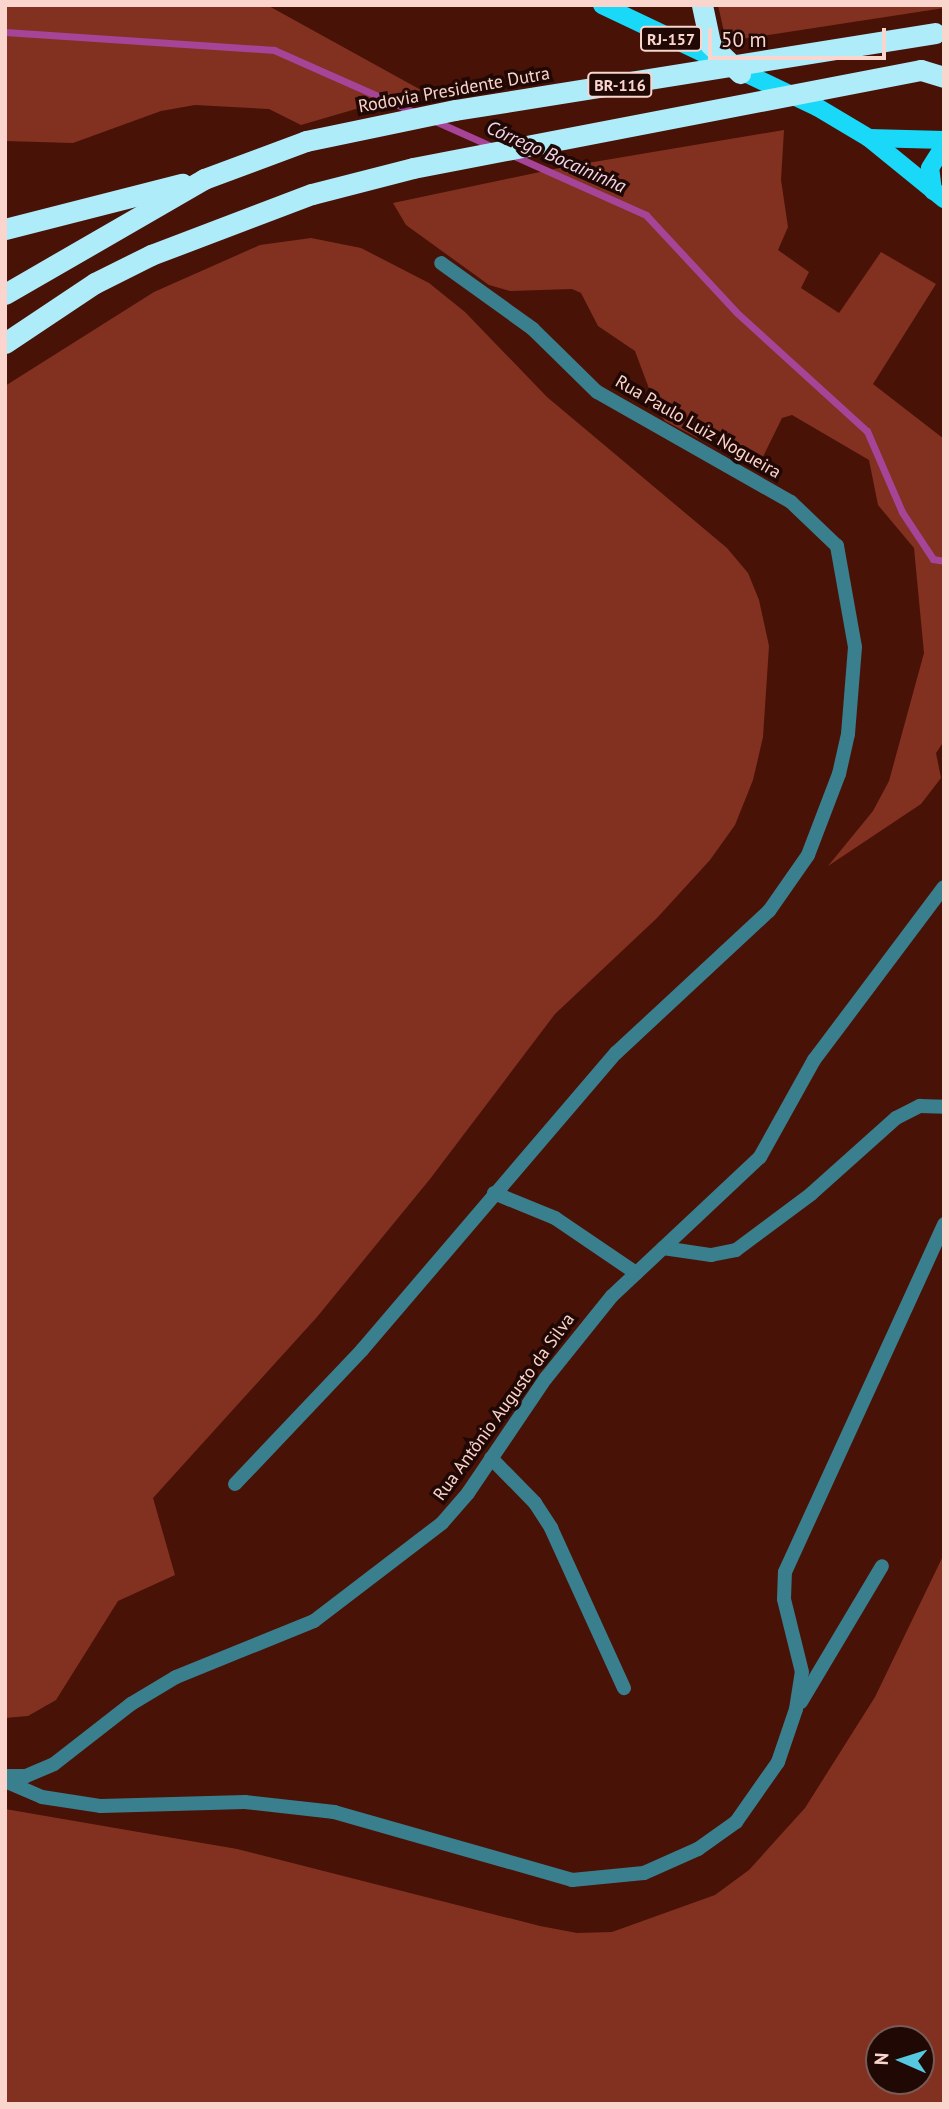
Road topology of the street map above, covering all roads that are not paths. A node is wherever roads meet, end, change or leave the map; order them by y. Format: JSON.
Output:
{"nodes":[{"id":1,"x":602,"y":5,"type":"edge"},
{"id":2,"x":702,"y":5,"type":"edge"},
{"id":3,"x":939,"y":32,"type":"edge"},
{"id":4,"x":944,"y":66,"type":"edge"},
{"id":5,"x":921,"y":70,"type":"junction"},
{"id":6,"x":740,"y":73,"type":"junction"},
{"id":7,"x":944,"y":77,"type":"edge"},
{"id":8,"x":869,"y":138,"type":"junction"},
{"id":9,"x":944,"y":140,"type":"edge"},
{"id":10,"x":944,"y":146,"type":"edge"},
{"id":11,"x":204,"y":178,"type":"junction"},
{"id":12,"x":941,"y":197,"type":"edge"},
{"id":13,"x":5,"y":229,"type":"edge"},
{"id":14,"x":441,"y":263,"type":"dead end"},
{"id":15,"x":5,"y":294,"type":"edge"},
{"id":16,"x":5,"y":343,"type":"edge"},
{"id":17,"x":944,"y":887,"type":"edge"},
{"id":18,"x":944,"y":1107,"type":"edge"},
{"id":19,"x":494,"y":1193,"type":"junction"},
{"id":20,"x":944,"y":1224,"type":"edge"},
{"id":21,"x":663,"y":1248,"type":"junction"},
{"id":22,"x":636,"y":1273,"type":"junction"},
{"id":23,"x":491,"y":1458,"type":"junction"},
{"id":24,"x":234,"y":1484,"type":"dead end"},
{"id":25,"x":882,"y":1566,"type":"dead end"},
{"id":26,"x":624,"y":1688,"type":"dead end"},
{"id":27,"x":796,"y":1709,"type":"junction"},
{"id":28,"x":5,"y":1778,"type":"edge"}],
"edges":[{"from":1,"to":6,"type":"main road","number":"RJ-157"},
{"from":2,"to":6,"type":"highway"},
{"from":3,"to":11,"type":"highway","name":"Rodovia Presidente Dutra","number":"BR-116","bridge":true},
{"from":4,"to":5,"type":"highway","number":"BR-116"},
{"from":5,"to":7,"type":"highway"},
{"from":5,"to":16,"type":"highway","number":"BR-116","bridge":true},
{"from":6,"to":8,"type":"main road","number":"RJ-157"},
{"from":8,"to":9,"type":"main road"},
{"from":8,"to":12,"type":"main road","number":"RJ-157"},
{"from":10,"to":12,"type":"main road"},
{"from":11,"to":13,"type":"highway"},
{"from":11,"to":15,"type":"highway","name":"Rodovia Presidente Dutra","number":"BR-116"},
{"from":14,"to":19,"type":"street","name":"Rua Paulo Luiz Nogueira"},
{"from":17,"to":21,"type":"street","name":"Rua Antônio Augusto da Silva"},
{"from":18,"to":21,"type":"street"},
{"from":19,"to":22,"type":"street"},
{"from":19,"to":24,"type":"street"},
{"from":20,"to":27,"type":"street"},
{"from":21,"to":22,"type":"street","name":"Rua Antônio Augusto da Silva"},
{"from":22,"to":23,"type":"street","name":"Rua Antônio Augusto da Silva"},
{"from":23,"to":26,"type":"street"},
{"from":23,"to":28,"type":"street","name":"Rua Antônio Augusto da Silva"},
{"from":25,"to":27,"type":"street"},
{"from":27,"to":28,"type":"street"}]}
